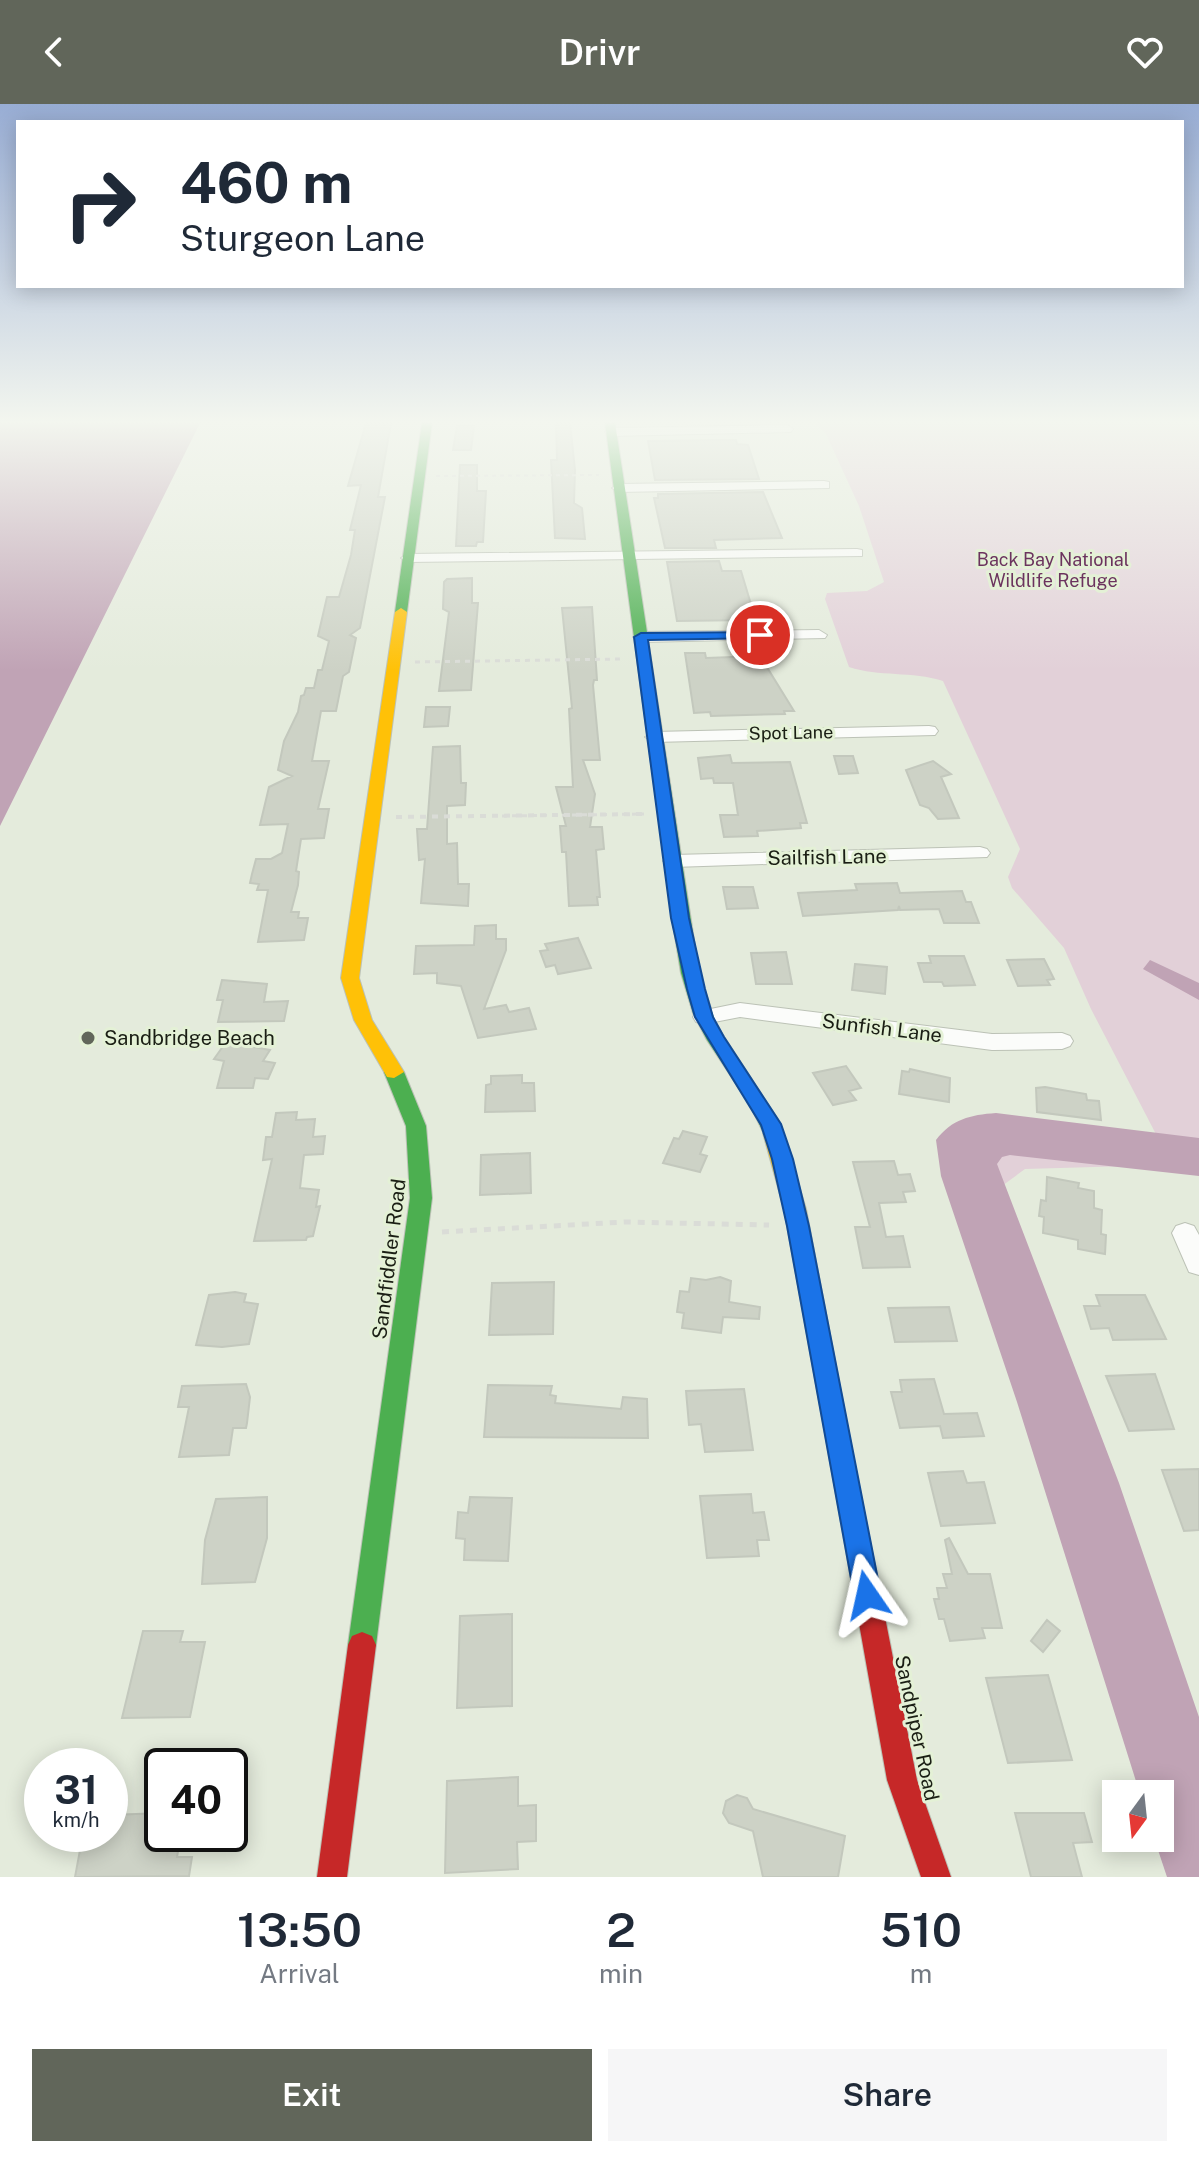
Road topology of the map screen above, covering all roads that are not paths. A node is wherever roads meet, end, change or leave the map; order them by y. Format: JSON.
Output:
{"nodes":[{"id":1,"x":416,"y":506,"type":"edge"},
{"id":2,"x":622,"y":506,"type":"edge"},
{"id":3,"x":857,"y":553,"type":"dead end"},
{"id":4,"x":629,"y":556,"type":"junction"},
{"id":5,"x":408,"y":558,"type":"junction"},
{"id":6,"x":819,"y":635,"type":"dead end"},
{"id":7,"x":641,"y":637,"type":"junction"},
{"id":8,"x":929,"y":731,"type":"dead end"},
{"id":9,"x":654,"y":737,"type":"junction"},
{"id":10,"x":980,"y":853,"type":"dead end"},
{"id":11,"x":673,"y":861,"type":"junction"},
{"id":12,"x":704,"y":1017,"type":"junction"},
{"id":13,"x":1062,"y":1041,"type":"dead end"},
{"id":14,"x":1185,"y":1233,"type":"dead end"},
{"id":15,"x":1199,"y":1265,"type":"edge"},
{"id":16,"x":332,"y":1877,"type":"edge"},
{"id":17,"x":936,"y":1877,"type":"edge"}],
"edges":[{"from":1,"to":5,"type":"street","name":"Sandfiddler Road"},
{"from":2,"to":4,"type":"street","name":"Sandpiper Road"},
{"from":3,"to":4,"type":"street"},
{"from":4,"to":5,"type":"street"},
{"from":4,"to":7,"type":"street","name":"Sandpiper Road"},
{"from":5,"to":16,"type":"street","name":"Sandfiddler Road"},
{"from":6,"to":7,"type":"street"},
{"from":7,"to":9,"type":"street","name":"Sandpiper Road"},
{"from":8,"to":9,"type":"street","name":"Spot Lane"},
{"from":9,"to":11,"type":"street","name":"Sandpiper Road"},
{"from":10,"to":11,"type":"street","name":"Sailfish Lane"},
{"from":11,"to":12,"type":"street","name":"Sandpiper Road"},
{"from":12,"to":13,"type":"street","name":"Sunfish Lane"},
{"from":12,"to":17,"type":"street","name":"Sandpiper Road"},
{"from":14,"to":15,"type":"street"}]}
